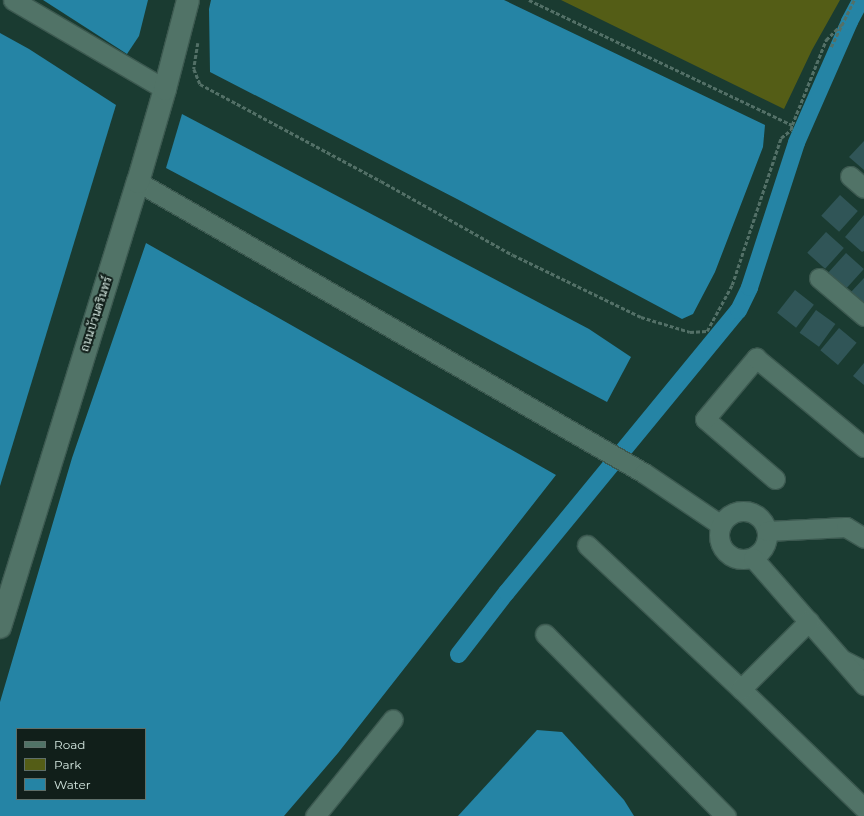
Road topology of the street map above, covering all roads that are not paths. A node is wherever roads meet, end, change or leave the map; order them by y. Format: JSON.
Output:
{"nodes":[{"id":1,"x":13,"y":0,"type":"edge"},
{"id":2,"x":188,"y":0,"type":"edge"},
{"id":3,"x":165,"y":90,"type":"junction"},
{"id":4,"x":138,"y":182,"type":"junction"},
{"id":5,"x":819,"y":278,"type":"dead end"},
{"id":6,"x":864,"y":316,"type":"edge"},
{"id":7,"x":864,"y":447,"type":"edge"},
{"id":8,"x":776,"y":479,"type":"dead end"},
{"id":9,"x":864,"y":522,"type":"edge"},
{"id":10,"x":721,"y":524,"type":"junction"},
{"id":11,"x":846,"y":527,"type":"junction"},
{"id":12,"x":767,"y":531,"type":"junction"},
{"id":13,"x":864,"y":538,"type":"edge"},
{"id":14,"x":587,"y":545,"type":"dead end"},
{"id":15,"x":753,"y":558,"type":"junction"},
{"id":16,"x":809,"y":621,"type":"junction"},
{"id":17,"x":0,"y":627,"type":"edge"},
{"id":18,"x":546,"y":634,"type":"dead end"},
{"id":19,"x":834,"y":650,"type":"junction"},
{"id":20,"x":864,"y":665,"type":"edge"},
{"id":21,"x":864,"y":685,"type":"edge"},
{"id":22,"x":741,"y":689,"type":"junction"},
{"id":23,"x":393,"y":719,"type":"dead end"},
{"id":24,"x":864,"y":808,"type":"edge"},
{"id":25,"x":315,"y":816,"type":"edge"},
{"id":26,"x":726,"y":816,"type":"edge"}],
"edges":[{"from":1,"to":3,"type":"street"},
{"from":2,"to":3,"type":"street","name":"ถนนบัวนครินทร์"},
{"from":3,"to":4,"type":"street","name":"ถนนบัวนครินทร์"},
{"from":4,"to":10,"type":"street"},
{"from":4,"to":17,"type":"street","name":"ถนนบัวนครินทร์"},
{"from":5,"to":6,"type":"street"},
{"from":7,"to":8,"type":"street"},
{"from":9,"to":11,"type":"street"},
{"from":10,"to":12,"type":"street"},
{"from":10,"to":15,"type":"street"},
{"from":11,"to":12,"type":"street"},
{"from":11,"to":13,"type":"street"},
{"from":12,"to":15,"type":"street"},
{"from":14,"to":22,"type":"street"},
{"from":15,"to":16,"type":"street"},
{"from":16,"to":19,"type":"street"},
{"from":16,"to":22,"type":"street"},
{"from":18,"to":26,"type":"street"},
{"from":19,"to":20,"type":"lane"},
{"from":19,"to":21,"type":"street"},
{"from":22,"to":24,"type":"street"},
{"from":23,"to":25,"type":"street"}]}
